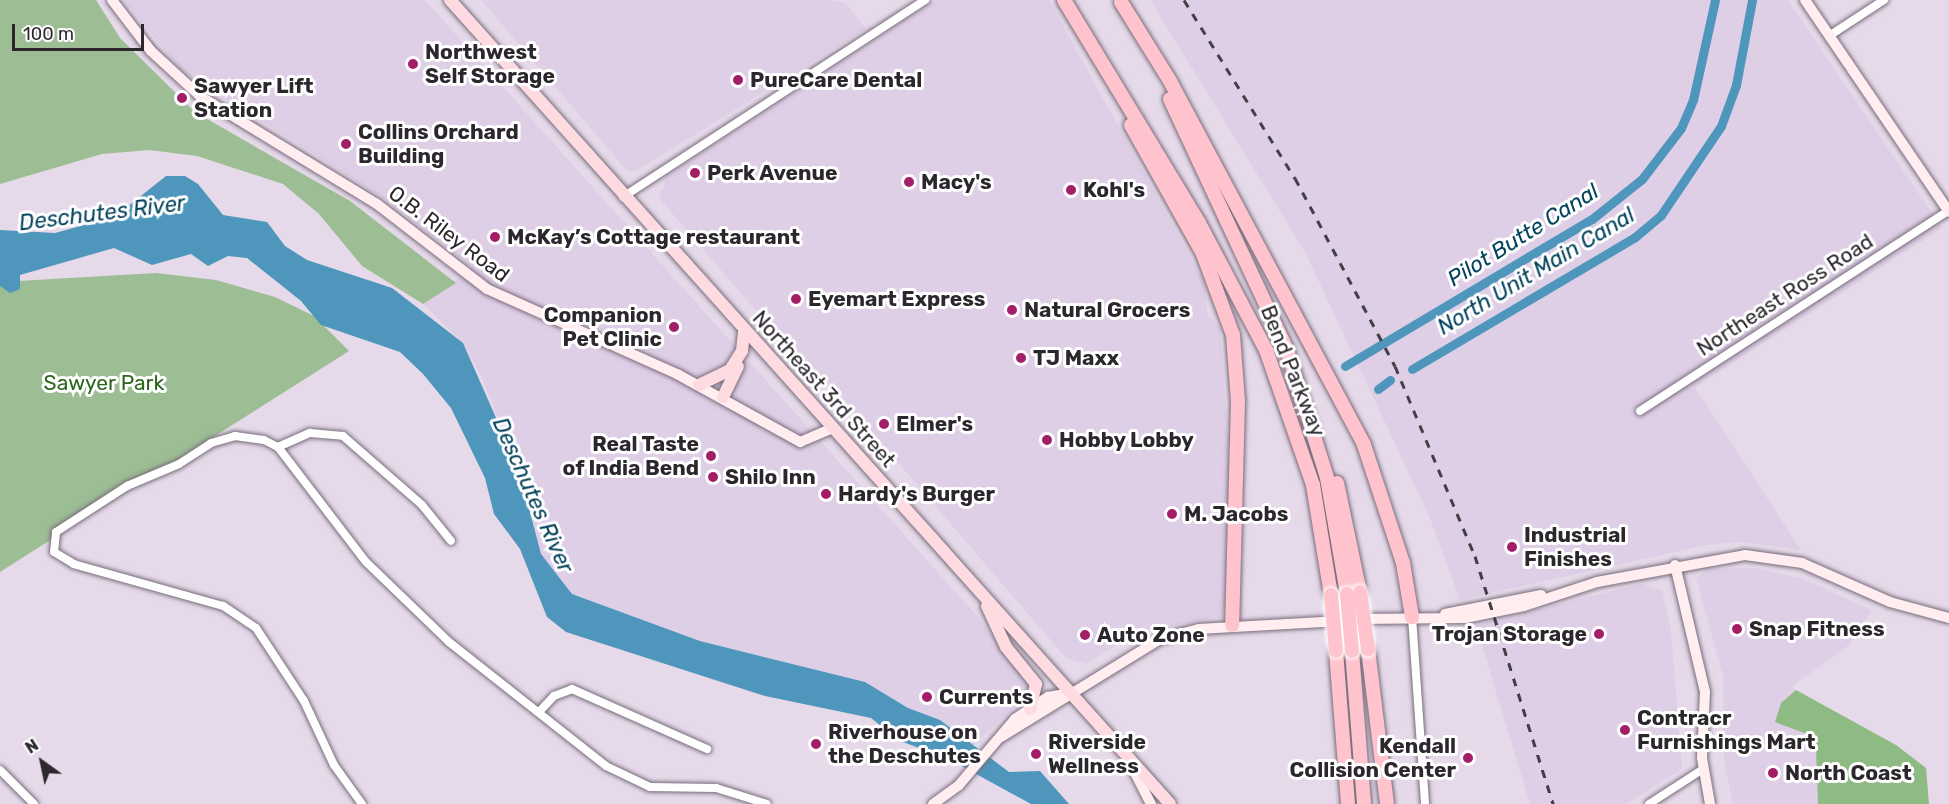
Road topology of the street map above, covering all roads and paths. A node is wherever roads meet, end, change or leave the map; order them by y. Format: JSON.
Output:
{"nodes":[{"id":1,"x":112,"y":0,"type":"edge"},
{"id":2,"x":450,"y":0,"type":"edge"},
{"id":3,"x":925,"y":0,"type":"edge"},
{"id":4,"x":1064,"y":0,"type":"edge"},
{"id":5,"x":1805,"y":0,"type":"edge"},
{"id":6,"x":1884,"y":0,"type":"edge"},
{"id":7,"x":1120,"y":1,"type":"edge"},
{"id":8,"x":1829,"y":36,"type":"junction"},
{"id":9,"x":1099,"y":58,"type":"junction"},
{"id":10,"x":623,"y":197,"type":"junction"},
{"id":11,"x":1949,"y":211,"type":"edge"},
{"id":12,"x":744,"y":331,"type":"junction"},
{"id":13,"x":742,"y":351,"type":"junction"},
{"id":14,"x":699,"y":385,"type":"junction"},
{"id":15,"x":723,"y":397,"type":"junction"},
{"id":16,"x":1640,"y":411,"type":"dead end"},
{"id":17,"x":833,"y":428,"type":"junction"},
{"id":18,"x":278,"y":447,"type":"junction"},
{"id":19,"x":451,"y":541,"type":"dead end"},
{"id":20,"x":1675,"y":565,"type":"junction"},
{"id":21,"x":1353,"y":593,"type":"junction"},
{"id":22,"x":982,"y":594,"type":"junction"},
{"id":23,"x":1412,"y":617,"type":"junction"},
{"id":24,"x":1949,"y":618,"type":"edge"},
{"id":25,"x":1232,"y":625,"type":"junction"},
{"id":26,"x":1071,"y":693,"type":"junction"},
{"id":27,"x":1030,"y":709,"type":"junction"},
{"id":28,"x":539,"y":712,"type":"junction"},
{"id":29,"x":1001,"y":737,"type":"junction"},
{"id":30,"x":707,"y":749,"type":"dead end"},
{"id":31,"x":1128,"y":759,"type":"junction"},
{"id":32,"x":0,"y":770,"type":"edge"},
{"id":33,"x":1703,"y":770,"type":"junction"},
{"id":34,"x":360,"y":803,"type":"edge"},
{"id":35,"x":34,"y":804,"type":"edge"},
{"id":36,"x":767,"y":804,"type":"edge"},
{"id":37,"x":933,"y":804,"type":"edge"},
{"id":38,"x":1151,"y":804,"type":"edge"},
{"id":39,"x":1170,"y":804,"type":"edge"},
{"id":40,"x":1348,"y":804,"type":"edge"},
{"id":41,"x":1364,"y":804,"type":"edge"},
{"id":42,"x":1387,"y":804,"type":"edge"},
{"id":43,"x":1425,"y":804,"type":"edge"},
{"id":44,"x":1649,"y":804,"type":"edge"},
{"id":45,"x":1710,"y":804,"type":"edge"}],
"edges":[{"from":1,"to":14,"type":"street","name":"O.B. Riley Road"},
{"from":2,"to":10,"type":"main road","name":"Northeast 3rd Street"},
{"from":3,"to":10,"type":"street"},
{"from":4,"to":9,"type":"highway","name":"Bend Parkway"},
{"from":5,"to":8,"type":"street"},
{"from":6,"to":8,"type":"street"},
{"from":7,"to":21,"type":"highway","name":"Bend Parkway"},
{"from":7,"to":23,"type":"highway"},
{"from":8,"to":11,"type":"street"},
{"from":9,"to":25,"type":"highway"},
{"from":9,"to":40,"type":"highway","name":"Bend Parkway","bridge":true},
{"from":10,"to":12,"type":"main road","name":"Northeast 3rd Street"},
{"from":11,"to":16,"type":"street","name":"Northeast Ross Road"},
{"from":12,"to":13,"type":"main road"},
{"from":12,"to":17,"type":"main road","name":"Northeast 3rd Street"},
{"from":13,"to":14,"type":"main road"},
{"from":13,"to":15,"type":"main road"},
{"from":14,"to":15,"type":"street","name":"O.B. Riley Road"},
{"from":15,"to":17,"type":"street","name":"O.B. Riley Road"},
{"from":17,"to":22,"type":"main road","name":"Northeast 3rd Street"},
{"from":18,"to":19,"type":"street"},
{"from":18,"to":28,"type":"street"},
{"from":18,"to":34,"type":"street"},
{"from":20,"to":23,"type":"street"},
{"from":20,"to":24,"type":"street"},
{"from":20,"to":33,"type":"street"},
{"from":21,"to":41,"type":"highway","name":"Bend Parkway","bridge":true},
{"from":21,"to":42,"type":"highway","bridge":true},
{"from":22,"to":26,"type":"main road","name":"Northeast 3rd Street"},
{"from":22,"to":27,"type":"main road"},
{"from":23,"to":25,"type":"street"},
{"from":23,"to":43,"type":"street"},
{"from":25,"to":26,"type":"street"},
{"from":26,"to":27,"type":"street"},
{"from":26,"to":29,"type":"street"},
{"from":26,"to":31,"type":"main road","name":"Northeast 3rd Street"},
{"from":27,"to":29,"type":"street"},
{"from":28,"to":30,"type":"street"},
{"from":28,"to":36,"type":"street"},
{"from":29,"to":37,"type":"street"},
{"from":31,"to":38,"type":"street"},
{"from":31,"to":39,"type":"main road","name":"Northeast 3rd Street"},
{"from":32,"to":35,"type":"street"},
{"from":33,"to":44,"type":"street"},
{"from":33,"to":45,"type":"street"}]}
